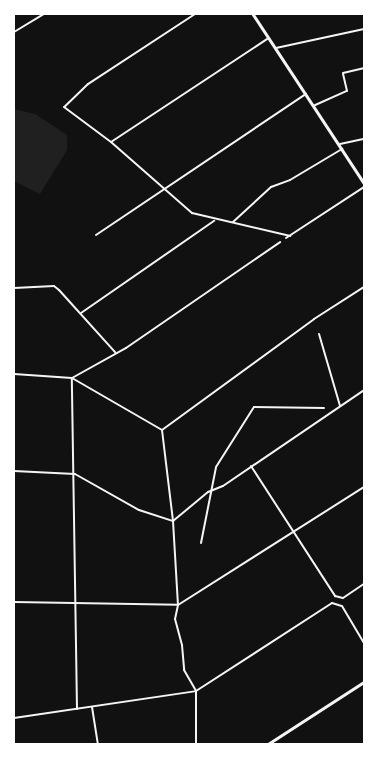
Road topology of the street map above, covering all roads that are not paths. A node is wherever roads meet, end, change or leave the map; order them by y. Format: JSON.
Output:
{"nodes":[{"id":1,"x":44,"y":14,"type":"edge"},
{"id":2,"x":195,"y":14,"type":"edge"},
{"id":3,"x":253,"y":14,"type":"edge"},
{"id":4,"x":364,"y":29,"type":"edge"},
{"id":5,"x":14,"y":32,"type":"edge"},
{"id":6,"x":269,"y":38,"type":"junction"},
{"id":7,"x":276,"y":48,"type":"junction"},
{"id":8,"x":364,"y":68,"type":"edge"},
{"id":9,"x":306,"y":94,"type":"junction"},
{"id":10,"x":313,"y":106,"type":"junction"},
{"id":11,"x":364,"y":139,"type":"edge"},
{"id":12,"x":111,"y":142,"type":"junction"},
{"id":13,"x":339,"y":144,"type":"junction"},
{"id":14,"x":342,"y":149,"type":"junction"},
{"id":15,"x":364,"y":185,"type":"edge"},
{"id":16,"x":162,"y":190,"type":"junction"},
{"id":17,"x":214,"y":221,"type":"junction"},
{"id":18,"x":233,"y":222,"type":"junction"},
{"id":19,"x":96,"y":236,"type":"dead end"},
{"id":20,"x":290,"y":236,"type":"junction"},
{"id":21,"x":286,"y":238,"type":"dead end"},
{"id":22,"x":280,"y":242,"type":"dead end"},
{"id":23,"x":364,"y":287,"type":"edge"},
{"id":24,"x":14,"y":288,"type":"edge"},
{"id":25,"x":81,"y":314,"type":"junction"},
{"id":26,"x":319,"y":334,"type":"dead end"},
{"id":27,"x":116,"y":353,"type":"junction"},
{"id":28,"x":14,"y":374,"type":"edge"},
{"id":29,"x":72,"y":378,"type":"junction"},
{"id":30,"x":364,"y":390,"type":"edge"},
{"id":31,"x":340,"y":406,"type":"junction"},
{"id":32,"x":324,"y":408,"type":"dead end"},
{"id":33,"x":162,"y":430,"type":"junction"},
{"id":34,"x":250,"y":466,"type":"junction"},
{"id":35,"x":14,"y":471,"type":"edge"},
{"id":36,"x":74,"y":474,"type":"junction"},
{"id":37,"x":364,"y":487,"type":"edge"},
{"id":38,"x":212,"y":490,"type":"junction"},
{"id":39,"x":173,"y":521,"type":"junction"},
{"id":40,"x":293,"y":533,"type":"junction"},
{"id":41,"x":201,"y":543,"type":"dead end"},
{"id":42,"x":364,"y":584,"type":"edge"},
{"id":43,"x":14,"y":602,"type":"edge"},
{"id":44,"x":74,"y":603,"type":"junction"},
{"id":45,"x":178,"y":605,"type":"junction"},
{"id":46,"x":364,"y":643,"type":"edge"},
{"id":47,"x":364,"y":682,"type":"edge"},
{"id":48,"x":196,"y":691,"type":"junction"},
{"id":49,"x":92,"y":707,"type":"junction"},
{"id":50,"x":77,"y":709,"type":"junction"},
{"id":51,"x":14,"y":718,"type":"edge"},
{"id":52,"x":98,"y":744,"type":"edge"},
{"id":53,"x":196,"y":744,"type":"edge"},
{"id":54,"x":268,"y":744,"type":"edge"}],
"edges":[{"from":1,"to":5,"type":"street"},
{"from":2,"to":12,"type":"street"},
{"from":3,"to":6,"type":"main road"},
{"from":4,"to":7,"type":"street"},
{"from":6,"to":7,"type":"main road"},
{"from":6,"to":12,"type":"street"},
{"from":7,"to":9,"type":"main road"},
{"from":8,"to":10,"type":"street"},
{"from":9,"to":10,"type":"main road"},
{"from":9,"to":16,"type":"street"},
{"from":10,"to":13,"type":"main road"},
{"from":11,"to":13,"type":"street"},
{"from":12,"to":16,"type":"street"},
{"from":13,"to":14,"type":"main road"},
{"from":14,"to":15,"type":"main road"},
{"from":14,"to":18,"type":"street"},
{"from":15,"to":20,"type":"street"},
{"from":16,"to":17,"type":"street"},
{"from":16,"to":19,"type":"street"},
{"from":17,"to":18,"type":"street"},
{"from":17,"to":25,"type":"street"},
{"from":18,"to":20,"type":"street"},
{"from":20,"to":21,"type":"street"},
{"from":22,"to":27,"type":"street"},
{"from":23,"to":33,"type":"street"},
{"from":24,"to":25,"type":"street"},
{"from":25,"to":27,"type":"street"},
{"from":26,"to":31,"type":"street"},
{"from":27,"to":29,"type":"street"},
{"from":28,"to":29,"type":"street"},
{"from":29,"to":33,"type":"street"},
{"from":29,"to":36,"type":"street"},
{"from":30,"to":31,"type":"street"},
{"from":31,"to":34,"type":"street"},
{"from":32,"to":38,"type":"street"},
{"from":33,"to":39,"type":"street"},
{"from":34,"to":38,"type":"street"},
{"from":34,"to":40,"type":"street"},
{"from":35,"to":36,"type":"street"},
{"from":36,"to":39,"type":"street"},
{"from":36,"to":44,"type":"street"},
{"from":37,"to":40,"type":"street"},
{"from":38,"to":39,"type":"street"},
{"from":38,"to":41,"type":"street"},
{"from":39,"to":45,"type":"street"},
{"from":40,"to":42,"type":"street"},
{"from":40,"to":45,"type":"street"},
{"from":43,"to":44,"type":"street"},
{"from":44,"to":45,"type":"street"},
{"from":44,"to":50,"type":"street"},
{"from":45,"to":48,"type":"street"},
{"from":46,"to":48,"type":"street"},
{"from":47,"to":54,"type":"main road"},
{"from":48,"to":49,"type":"street"},
{"from":48,"to":53,"type":"street"},
{"from":49,"to":50,"type":"street"},
{"from":49,"to":52,"type":"street"},
{"from":50,"to":51,"type":"street"}]}
